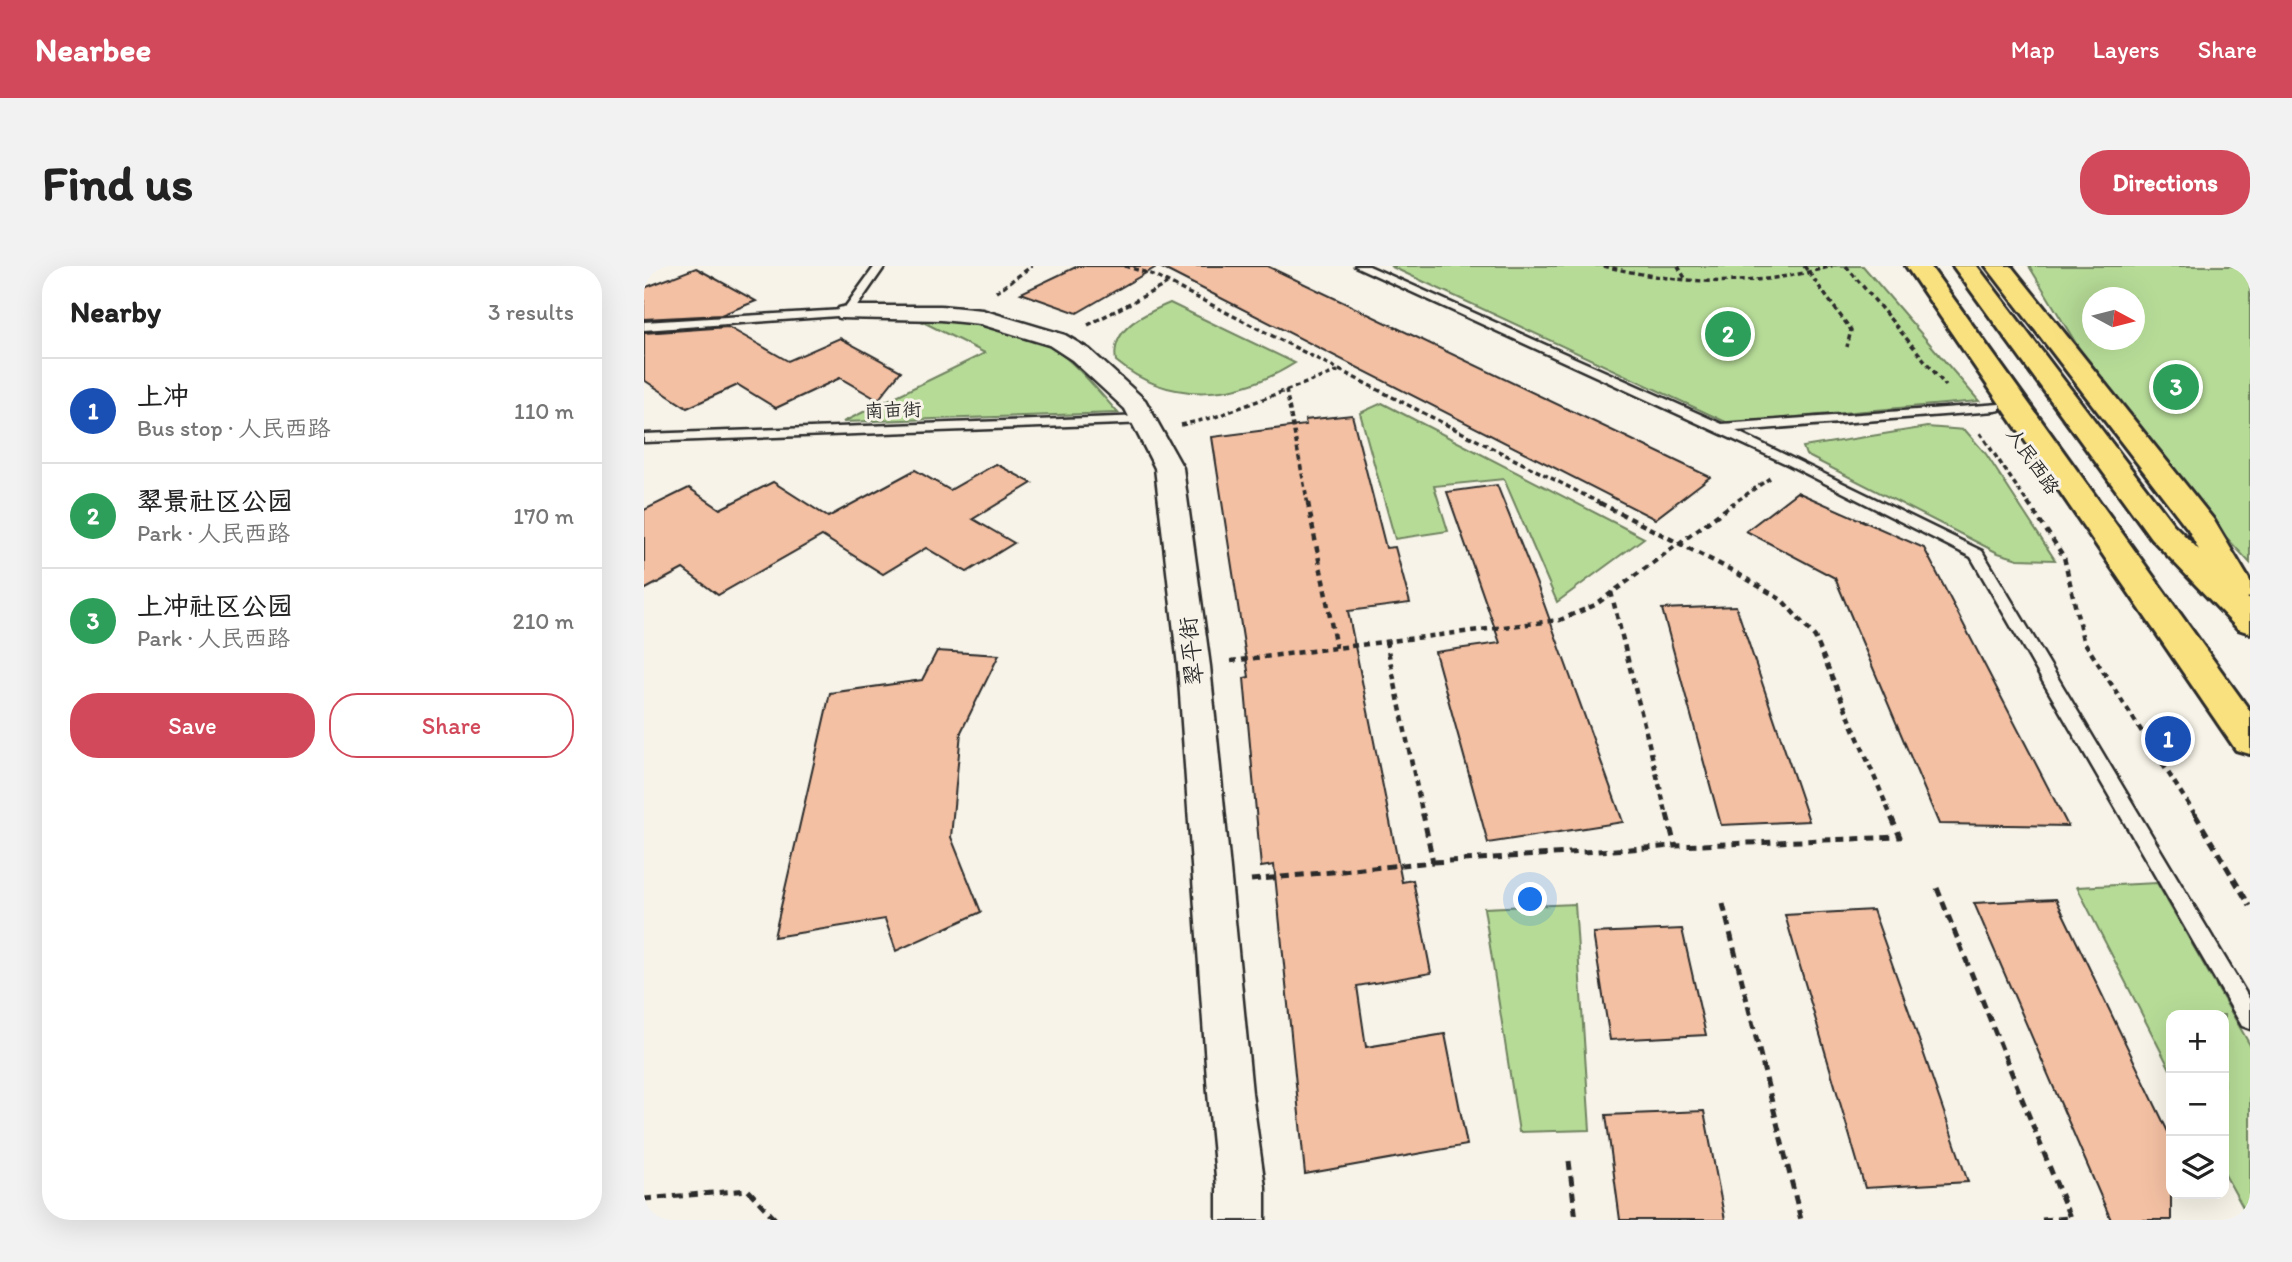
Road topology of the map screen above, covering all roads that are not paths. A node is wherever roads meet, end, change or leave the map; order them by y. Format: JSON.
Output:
{"nodes":[{"id":1,"x":880,"y":266,"type":"edge"},
{"id":2,"x":1360,"y":266,"type":"edge"},
{"id":3,"x":1893,"y":266,"type":"edge"},
{"id":4,"x":1918,"y":266,"type":"edge"},
{"id":5,"x":1965,"y":266,"type":"edge"},
{"id":6,"x":1998,"y":266,"type":"edge"},
{"id":7,"x":847,"y":313,"type":"junction"},
{"id":8,"x":644,"y":326,"type":"edge"},
{"id":9,"x":1995,"y":407,"type":"junction"},
{"id":10,"x":1147,"y":427,"type":"junction"},
{"id":11,"x":1719,"y":429,"type":"junction"},
{"id":12,"x":644,"y":438,"type":"edge"},
{"id":13,"x":2249,"y":610,"type":"edge"},
{"id":14,"x":2185,"y":648,"type":"junction"},
{"id":15,"x":2250,"y":740,"type":"edge"},
{"id":16,"x":2250,"y":1019,"type":"edge"},
{"id":17,"x":1241,"y":1220,"type":"edge"}],
"edges":[{"from":1,"to":7,"type":"lane"},
{"from":2,"to":11,"type":"lane"},
{"from":3,"to":9,"type":"main road","name":"人民西路"},
{"from":4,"to":14,"type":"main road","name":"人民西路"},
{"from":5,"to":13,"type":"main road"},
{"from":6,"to":13,"type":"main road"},
{"from":7,"to":8,"type":"lane"},
{"from":7,"to":10,"type":"street","name":"翠平街"},
{"from":9,"to":11,"type":"lane"},
{"from":9,"to":14,"type":"main road","name":"人民西路"},
{"from":10,"to":12,"type":"lane","name":"南亩街"},
{"from":10,"to":17,"type":"street","name":"翠平街"},
{"from":11,"to":16,"type":"lane"},
{"from":14,"to":15,"type":"main road","name":"人民西路"}]}
